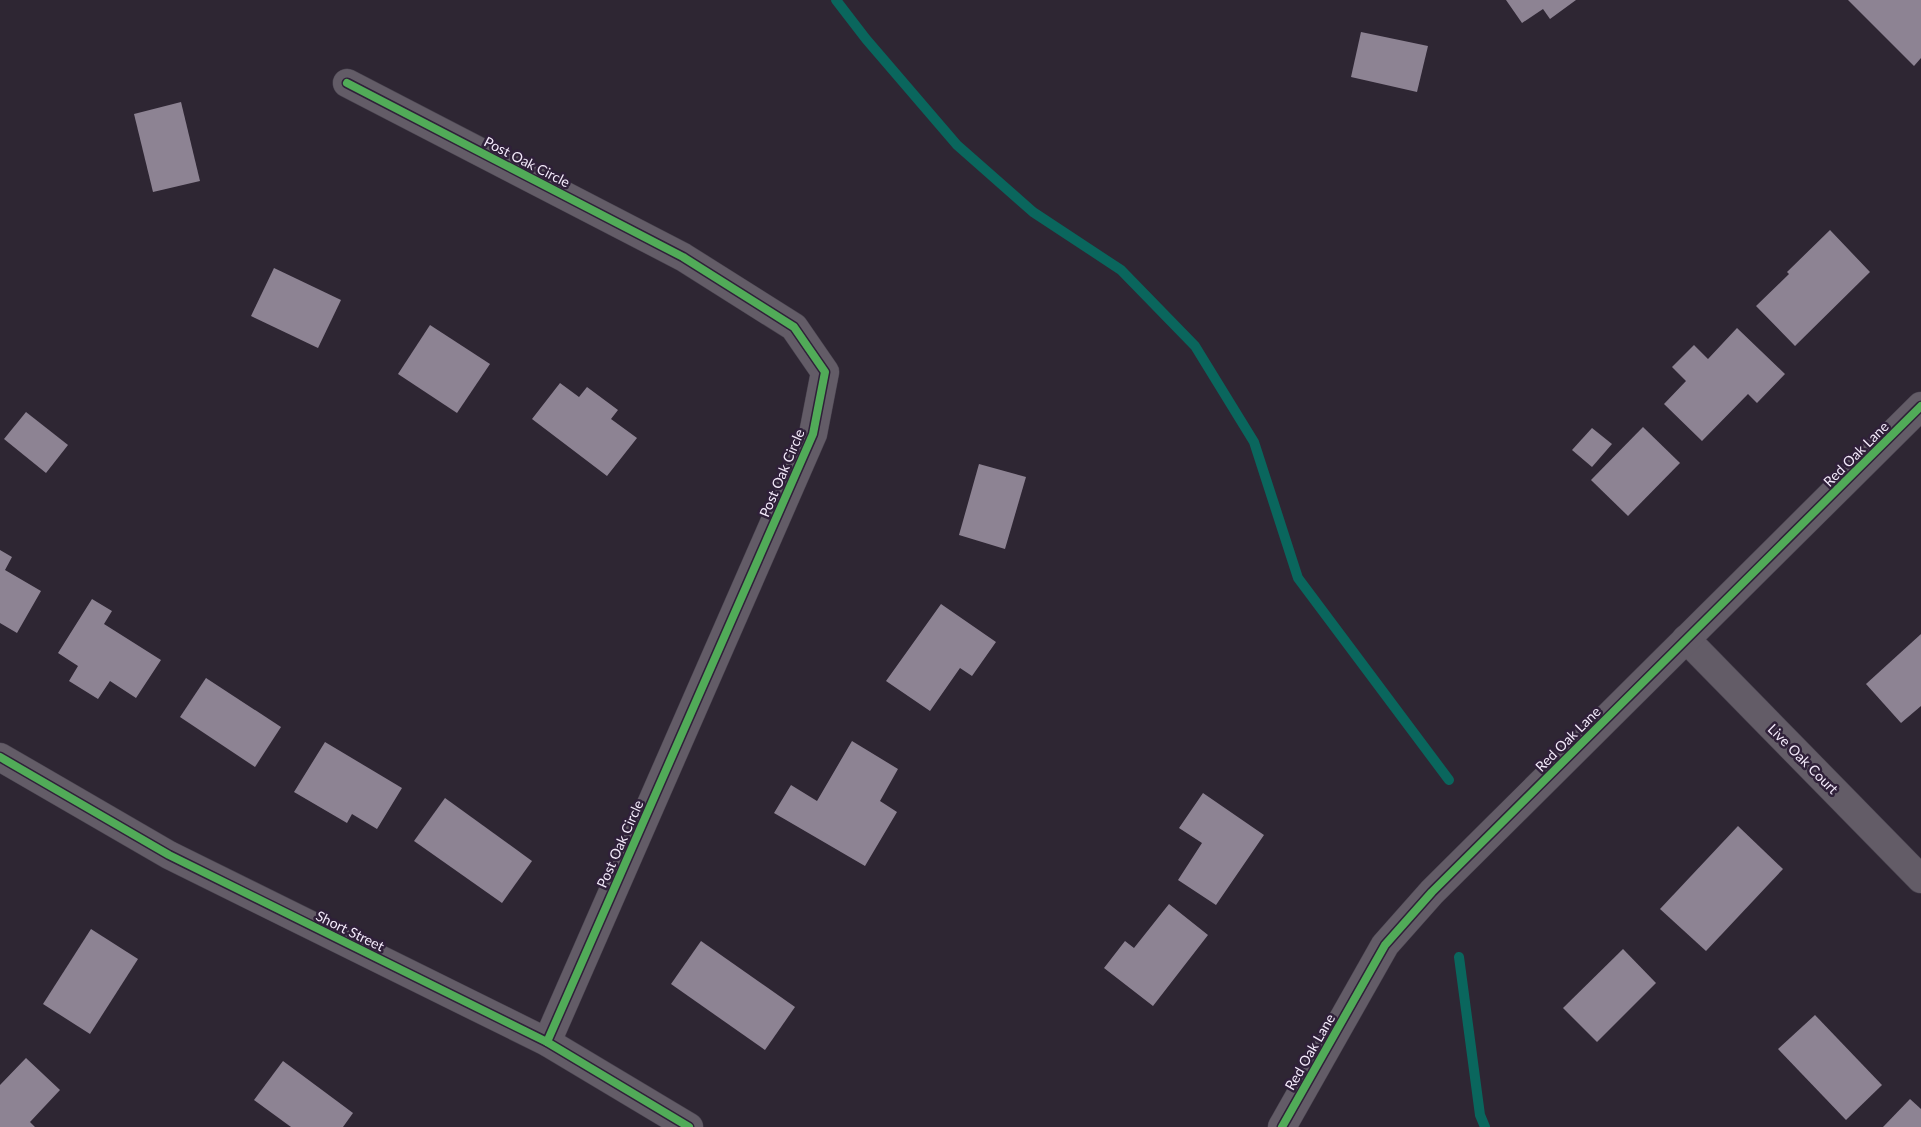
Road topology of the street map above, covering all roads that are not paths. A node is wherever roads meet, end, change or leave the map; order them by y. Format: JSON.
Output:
{"nodes":[{"id":1,"x":347,"y":83,"type":"dead end"},
{"id":2,"x":1921,"y":406,"type":"edge"},
{"id":3,"x":1686,"y":640,"type":"junction"},
{"id":4,"x":0,"y":757,"type":"edge"},
{"id":5,"x":1921,"y":879,"type":"edge"},
{"id":6,"x":547,"y":1042,"type":"junction"},
{"id":7,"x":689,"y":1127,"type":"edge"},
{"id":8,"x":1282,"y":1127,"type":"edge"}],
"edges":[{"from":1,"to":6,"type":"street","name":"Post Oak Circle"},
{"from":2,"to":3,"type":"street","name":"Red Oak Lane"},
{"from":3,"to":5,"type":"street","name":"Live Oak Court"},
{"from":3,"to":8,"type":"street","name":"Red Oak Lane"},
{"from":4,"to":6,"type":"street","name":"Short Street"},
{"from":6,"to":7,"type":"street","name":"Short Street"}]}
